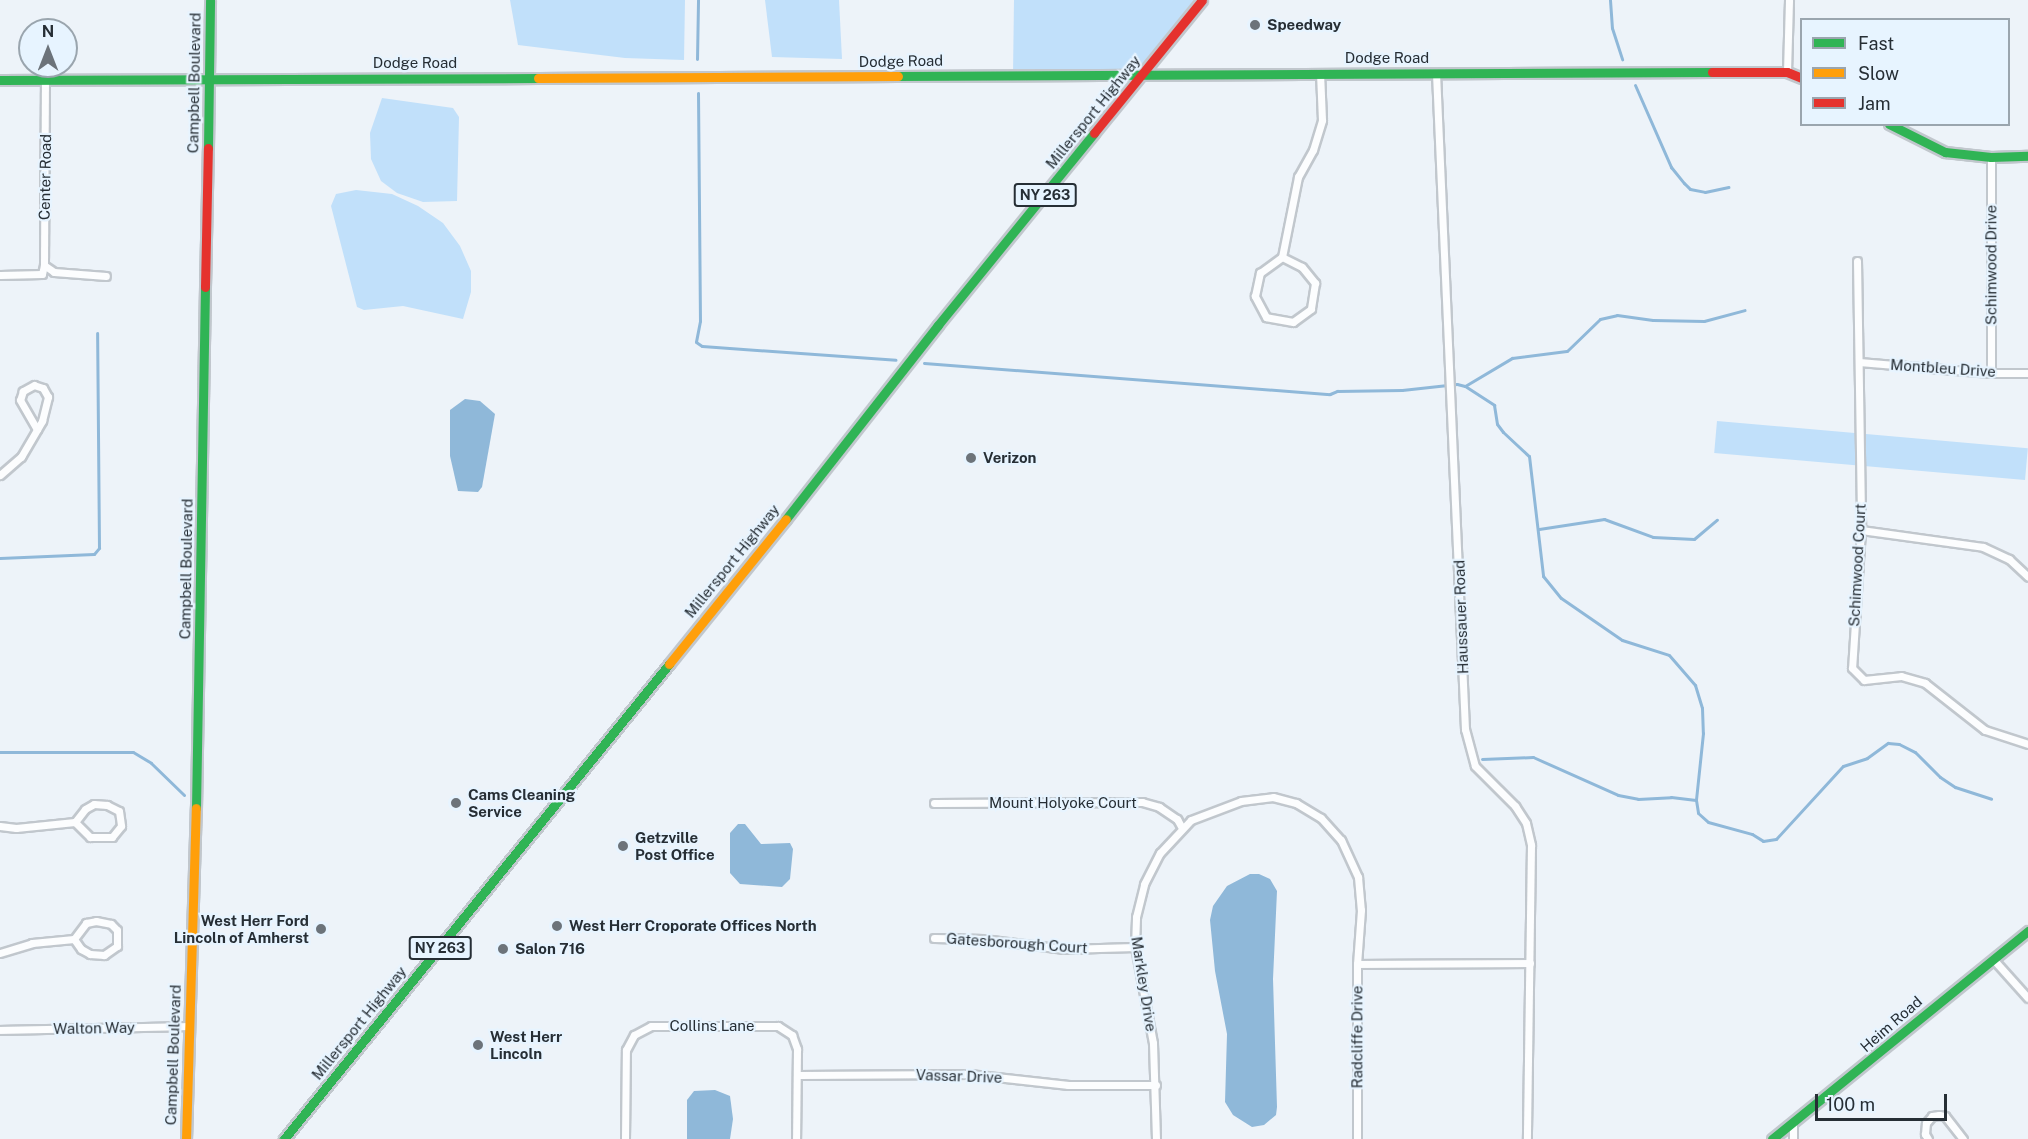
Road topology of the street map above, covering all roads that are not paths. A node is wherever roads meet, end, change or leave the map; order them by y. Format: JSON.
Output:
{"nodes":[{"id":1,"x":210,"y":0,"type":"edge"},
{"id":2,"x":1202,"y":0,"type":"edge"},
{"id":3,"x":1789,"y":0,"type":"edge"},
{"id":4,"x":1787,"y":72,"type":"junction"},
{"id":5,"x":1436,"y":73,"type":"junction"},
{"id":6,"x":1143,"y":74,"type":"junction"},
{"id":7,"x":1320,"y":74,"type":"junction"},
{"id":8,"x":1800,"y":77,"type":"edge"},
{"id":9,"x":207,"y":78,"type":"junction"},
{"id":10,"x":45,"y":79,"type":"junction"},
{"id":11,"x":0,"y":80,"type":"edge"},
{"id":12,"x":1893,"y":126,"type":"edge"},
{"id":13,"x":2028,"y":156,"type":"edge"},
{"id":14,"x":1990,"y":157,"type":"junction"},
{"id":15,"x":1282,"y":257,"type":"junction"},
{"id":16,"x":1857,"y":261,"type":"dead end"},
{"id":17,"x":44,"y":265,"type":"junction"},
{"id":18,"x":0,"y":275,"type":"edge"},
{"id":19,"x":106,"y":276,"type":"dead end"},
{"id":20,"x":1859,"y":362,"type":"junction"},
{"id":21,"x":1991,"y":373,"type":"junction"},
{"id":22,"x":2028,"y":373,"type":"edge"},
{"id":23,"x":37,"y":429,"type":"junction"},
{"id":24,"x":0,"y":475,"type":"edge"},
{"id":25,"x":1861,"y":530,"type":"junction"},
{"id":26,"x":2028,"y":577,"type":"edge"},
{"id":27,"x":2028,"y":744,"type":"edge"},
{"id":28,"x":934,"y":802,"type":"dead end"},
{"id":29,"x":75,"y":822,"type":"junction"},
{"id":30,"x":0,"y":826,"type":"edge"},
{"id":31,"x":1182,"y":828,"type":"junction"},
{"id":32,"x":2028,"y":931,"type":"edge"},
{"id":33,"x":934,"y":938,"type":"dead end"},
{"id":34,"x":74,"y":939,"type":"junction"},
{"id":35,"x":1135,"y":947,"type":"junction"},
{"id":36,"x":0,"y":953,"type":"edge"},
{"id":37,"x":1993,"y":959,"type":"junction"},
{"id":38,"x":1530,"y":963,"type":"junction"},
{"id":39,"x":1357,"y":964,"type":"junction"},
{"id":40,"x":2028,"y":998,"type":"edge"},
{"id":41,"x":188,"y":1026,"type":"junction"},
{"id":42,"x":0,"y":1030,"type":"edge"},
{"id":43,"x":798,"y":1075,"type":"junction"},
{"id":44,"x":1156,"y":1085,"type":"junction"},
{"id":45,"x":1793,"y":1122,"type":"junction"},
{"id":46,"x":1777,"y":1137,"type":"edge"},
{"id":47,"x":186,"y":1139,"type":"edge"},
{"id":48,"x":284,"y":1139,"type":"edge"},
{"id":49,"x":625,"y":1139,"type":"edge"},
{"id":50,"x":795,"y":1139,"type":"edge"},
{"id":51,"x":1156,"y":1139,"type":"edge"},
{"id":52,"x":1357,"y":1139,"type":"edge"},
{"id":53,"x":1527,"y":1139,"type":"edge"},
{"id":54,"x":1793,"y":1139,"type":"edge"},
{"id":55,"x":1928,"y":1139,"type":"edge"},
{"id":56,"x":1963,"y":1139,"type":"edge"}],
"edges":[{"from":1,"to":9,"type":"main road","name":"Campbell Boulevard"},
{"from":2,"to":6,"type":"main road","name":"Millersport Highway","number":"NY 263"},
{"from":3,"to":4,"type":"street"},
{"from":4,"to":5,"type":"main road","name":"Dodge Road"},
{"from":4,"to":8,"type":"main road","name":"Dodge Road"},
{"from":5,"to":7,"type":"main road","name":"Dodge Road"},
{"from":5,"to":38,"type":"street","name":"Haussauer Road"},
{"from":6,"to":7,"type":"main road","name":"Dodge Road"},
{"from":6,"to":9,"type":"main road","name":"Dodge Road"},
{"from":6,"to":48,"type":"main road","name":"Millersport Highway","number":"NY 263"},
{"from":7,"to":15,"type":"street"},
{"from":9,"to":10,"type":"main road","name":"Dodge Road"},
{"from":9,"to":41,"type":"main road","name":"Campbell Boulevard"},
{"from":10,"to":11,"type":"main road","name":"Dodge Road"},
{"from":10,"to":17,"type":"street","name":"Center Road"},
{"from":12,"to":14,"type":"main road"},
{"from":13,"to":14,"type":"main road"},
{"from":14,"to":21,"type":"street","name":"Schimwood Drive"},
{"from":15,"to":15,"type":"street"},
{"from":16,"to":20,"type":"street","name":"Schimwood Court"},
{"from":17,"to":18,"type":"street","name":"Center Road"},
{"from":17,"to":19,"type":"street"},
{"from":20,"to":21,"type":"street","name":"Montbleu Drive"},
{"from":20,"to":25,"type":"street","name":"Schimwood Court"},
{"from":21,"to":22,"type":"street","name":"Montbleu Drive"},
{"from":23,"to":23,"type":"street"},
{"from":23,"to":24,"type":"street"},
{"from":25,"to":26,"type":"street"},
{"from":25,"to":27,"type":"street","name":"Schimwood Court"},
{"from":28,"to":31,"type":"street","name":"Mount Holyoke Court"},
{"from":29,"to":29,"type":"street"},
{"from":29,"to":30,"type":"street"},
{"from":31,"to":35,"type":"street","name":"Markley Drive"},
{"from":31,"to":39,"type":"street","name":"Markley Drive"},
{"from":32,"to":37,"type":"main road","name":"Heim Road"},
{"from":33,"to":35,"type":"street","name":"Gatesborough Court"},
{"from":34,"to":34,"type":"street"},
{"from":34,"to":36,"type":"street"},
{"from":35,"to":44,"type":"street","name":"Markley Drive"},
{"from":37,"to":40,"type":"street"},
{"from":37,"to":45,"type":"main road","name":"Heim Road"},
{"from":38,"to":39,"type":"street","name":"Radcliffe Drive"},
{"from":38,"to":53,"type":"street","name":"Haussauer Road"},
{"from":39,"to":52,"type":"street","name":"Radcliffe Drive"},
{"from":41,"to":42,"type":"street","name":"Walton Way"},
{"from":41,"to":47,"type":"main road","name":"Campbell Boulevard"},
{"from":43,"to":44,"type":"street","name":"Vassar Drive"},
{"from":43,"to":49,"type":"street","name":"Collins Lane"},
{"from":43,"to":50,"type":"street","name":"Collins Lane"},
{"from":44,"to":51,"type":"street","name":"Markley Drive"},
{"from":45,"to":46,"type":"main road","name":"Heim Road"},
{"from":45,"to":54,"type":"street"},
{"from":55,"to":56,"type":"street"}]}
